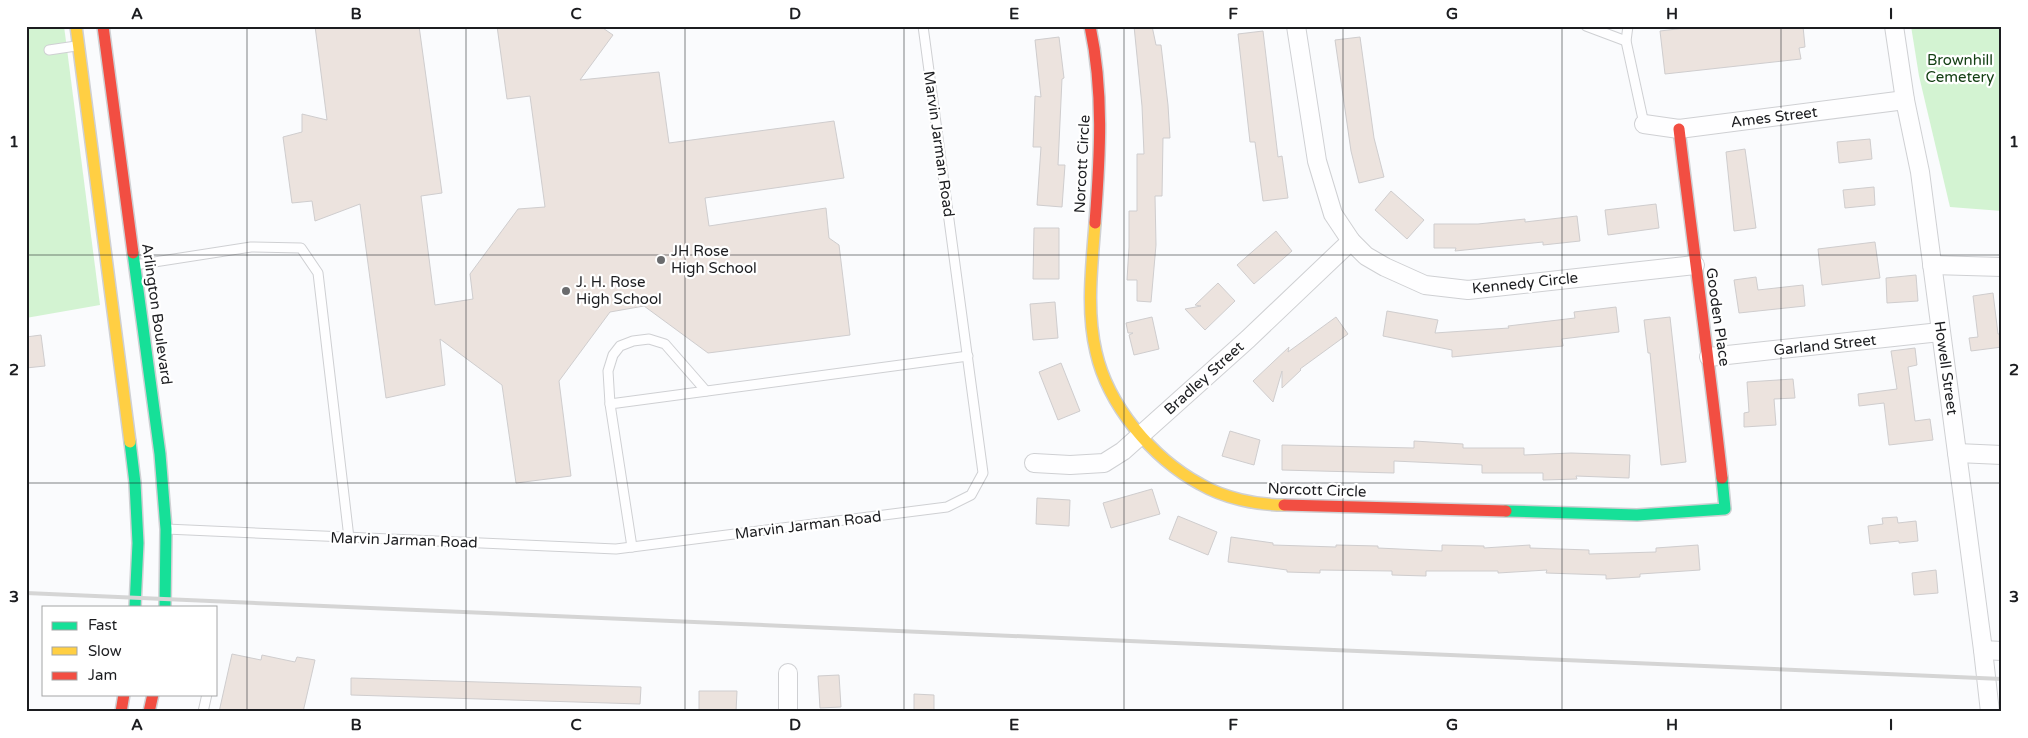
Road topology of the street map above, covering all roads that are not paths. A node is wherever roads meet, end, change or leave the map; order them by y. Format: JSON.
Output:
{"nodes":[{"id":1,"x":76,"y":26,"type":"edge"},
{"id":2,"x":103,"y":26,"type":"edge"},
{"id":3,"x":923,"y":26,"type":"edge"},
{"id":4,"x":1090,"y":26,"type":"edge"},
{"id":5,"x":1296,"y":26,"type":"edge"},
{"id":6,"x":1586,"y":26,"type":"edge"},
{"id":7,"x":1628,"y":26,"type":"edge"},
{"id":8,"x":1894,"y":26,"type":"edge"},
{"id":9,"x":1626,"y":41,"type":"junction"},
{"id":10,"x":78,"y":46,"type":"junction"},
{"id":11,"x":49,"y":50,"type":"dead end"},
{"id":12,"x":92,"y":57,"type":"dead end"},
{"id":13,"x":1904,"y":100,"type":"junction"},
{"id":14,"x":102,"y":110,"type":"dead end"},
{"id":15,"x":1644,"y":124,"type":"joint"},
{"id":16,"x":1679,"y":129,"type":"junction"},
{"id":17,"x":119,"y":144,"type":"junction"},
{"id":18,"x":1351,"y":241,"type":"junction"},
{"id":19,"x":135,"y":264,"type":"junction"},
{"id":20,"x":1695,"y":265,"type":"junction"},
{"id":21,"x":1932,"y":265,"type":"junction"},
{"id":22,"x":2002,"y":268,"type":"edge"},
{"id":23,"x":1940,"y":332,"type":"junction"},
{"id":24,"x":968,"y":356,"type":"junction"},
{"id":25,"x":1709,"y":357,"type":"junction"},
{"id":26,"x":706,"y":391,"type":"junction"},
{"id":27,"x":124,"y":401,"type":"junction"},
{"id":28,"x":610,"y":404,"type":"junction"},
{"id":29,"x":1142,"y":435,"type":"junction"},
{"id":30,"x":1957,"y":453,"type":"junction"},
{"id":31,"x":2002,"y":455,"type":"edge"},
{"id":32,"x":1034,"y":463,"type":"dead end"},
{"id":33,"x":147,"y":483,"type":"dead end"},
{"id":34,"x":1726,"y":509,"type":"joint"},
{"id":35,"x":151,"y":519,"type":"dead end"},
{"id":36,"x":166,"y":529,"type":"junction"},
{"id":37,"x":349,"y":538,"type":"junction"},
{"id":38,"x":632,"y":547,"type":"junction"},
{"id":39,"x":135,"y":606,"type":"edge"},
{"id":40,"x":165,"y":606,"type":"edge"},
{"id":41,"x":1983,"y":650,"type":"junction"},
{"id":42,"x":2002,"y":651,"type":"edge"},
{"id":43,"x":788,"y":673,"type":"dead end"},
{"id":44,"x":124,"y":696,"type":"edge"},
{"id":45,"x":153,"y":696,"type":"edge"},
{"id":46,"x":207,"y":696,"type":"edge"},
{"id":47,"x":121,"y":712,"type":"edge"},
{"id":48,"x":149,"y":712,"type":"edge"},
{"id":49,"x":203,"y":712,"type":"edge"},
{"id":50,"x":788,"y":712,"type":"edge"},
{"id":51,"x":1990,"y":712,"type":"edge"}],
"edges":[{"from":1,"to":10,"type":"street"},
{"from":2,"to":17,"type":"street","name":"Arlington Boulevard"},
{"from":3,"to":24,"type":"lane","name":"Marvin Jarman Road"},
{"from":4,"to":29,"type":"street","name":"Norcott Circle"},
{"from":5,"to":18,"type":"street","name":"Kennedy Circle"},
{"from":6,"to":9,"type":"lane"},
{"from":7,"to":9,"type":"lane"},
{"from":8,"to":13,"type":"street","name":"Howell Street"},
{"from":9,"to":15,"type":"lane"},
{"from":10,"to":11,"type":"lane"},
{"from":10,"to":12,"type":"street"},
{"from":10,"to":27,"type":"street"},
{"from":13,"to":16,"type":"street","name":"Ames Street"},
{"from":13,"to":21,"type":"street","name":"Howell Street"},
{"from":14,"to":17,"type":"street"},
{"from":15,"to":16,"type":"street","name":"Ames Street"},
{"from":16,"to":20,"type":"street","name":"Gooden Place"},
{"from":17,"to":19,"type":"street","name":"Arlington Boulevard"},
{"from":18,"to":20,"type":"street","name":"Kennedy Circle"},
{"from":18,"to":29,"type":"street","name":"Bradley Street"},
{"from":19,"to":36,"type":"street","name":"Arlington Boulevard"},
{"from":19,"to":37,"type":"lane"},
{"from":20,"to":25,"type":"street","name":"Gooden Place"},
{"from":21,"to":22,"type":"street"},
{"from":21,"to":23,"type":"street","name":"Howell Street"},
{"from":23,"to":25,"type":"street","name":"Garland Street"},
{"from":23,"to":30,"type":"street","name":"Howell Street"},
{"from":24,"to":26,"type":"lane"},
{"from":24,"to":38,"type":"lane","name":"Marvin Jarman Road"},
{"from":25,"to":34,"type":"street","name":"Gooden Place"},
{"from":26,"to":28,"type":"lane"},
{"from":26,"to":28,"type":"lane"},
{"from":27,"to":33,"type":"street"},
{"from":27,"to":39,"type":"street"},
{"from":28,"to":38,"type":"lane"},
{"from":29,"to":32,"type":"street","name":"Bradley Street"},
{"from":29,"to":34,"type":"street","name":"Norcott Circle"},
{"from":30,"to":31,"type":"street"},
{"from":30,"to":41,"type":"street","name":"Howell Street"},
{"from":35,"to":36,"type":"street"},
{"from":36,"to":37,"type":"lane","name":"Marvin Jarman Road"},
{"from":36,"to":40,"type":"street","name":"Arlington Boulevard"},
{"from":37,"to":38,"type":"lane","name":"Marvin Jarman Road"},
{"from":41,"to":42,"type":"street"},
{"from":41,"to":51,"type":"street","name":"Howell Street"},
{"from":43,"to":50,"type":"street"},
{"from":44,"to":47,"type":"street"},
{"from":45,"to":48,"type":"street"},
{"from":46,"to":49,"type":"lane"}]}
